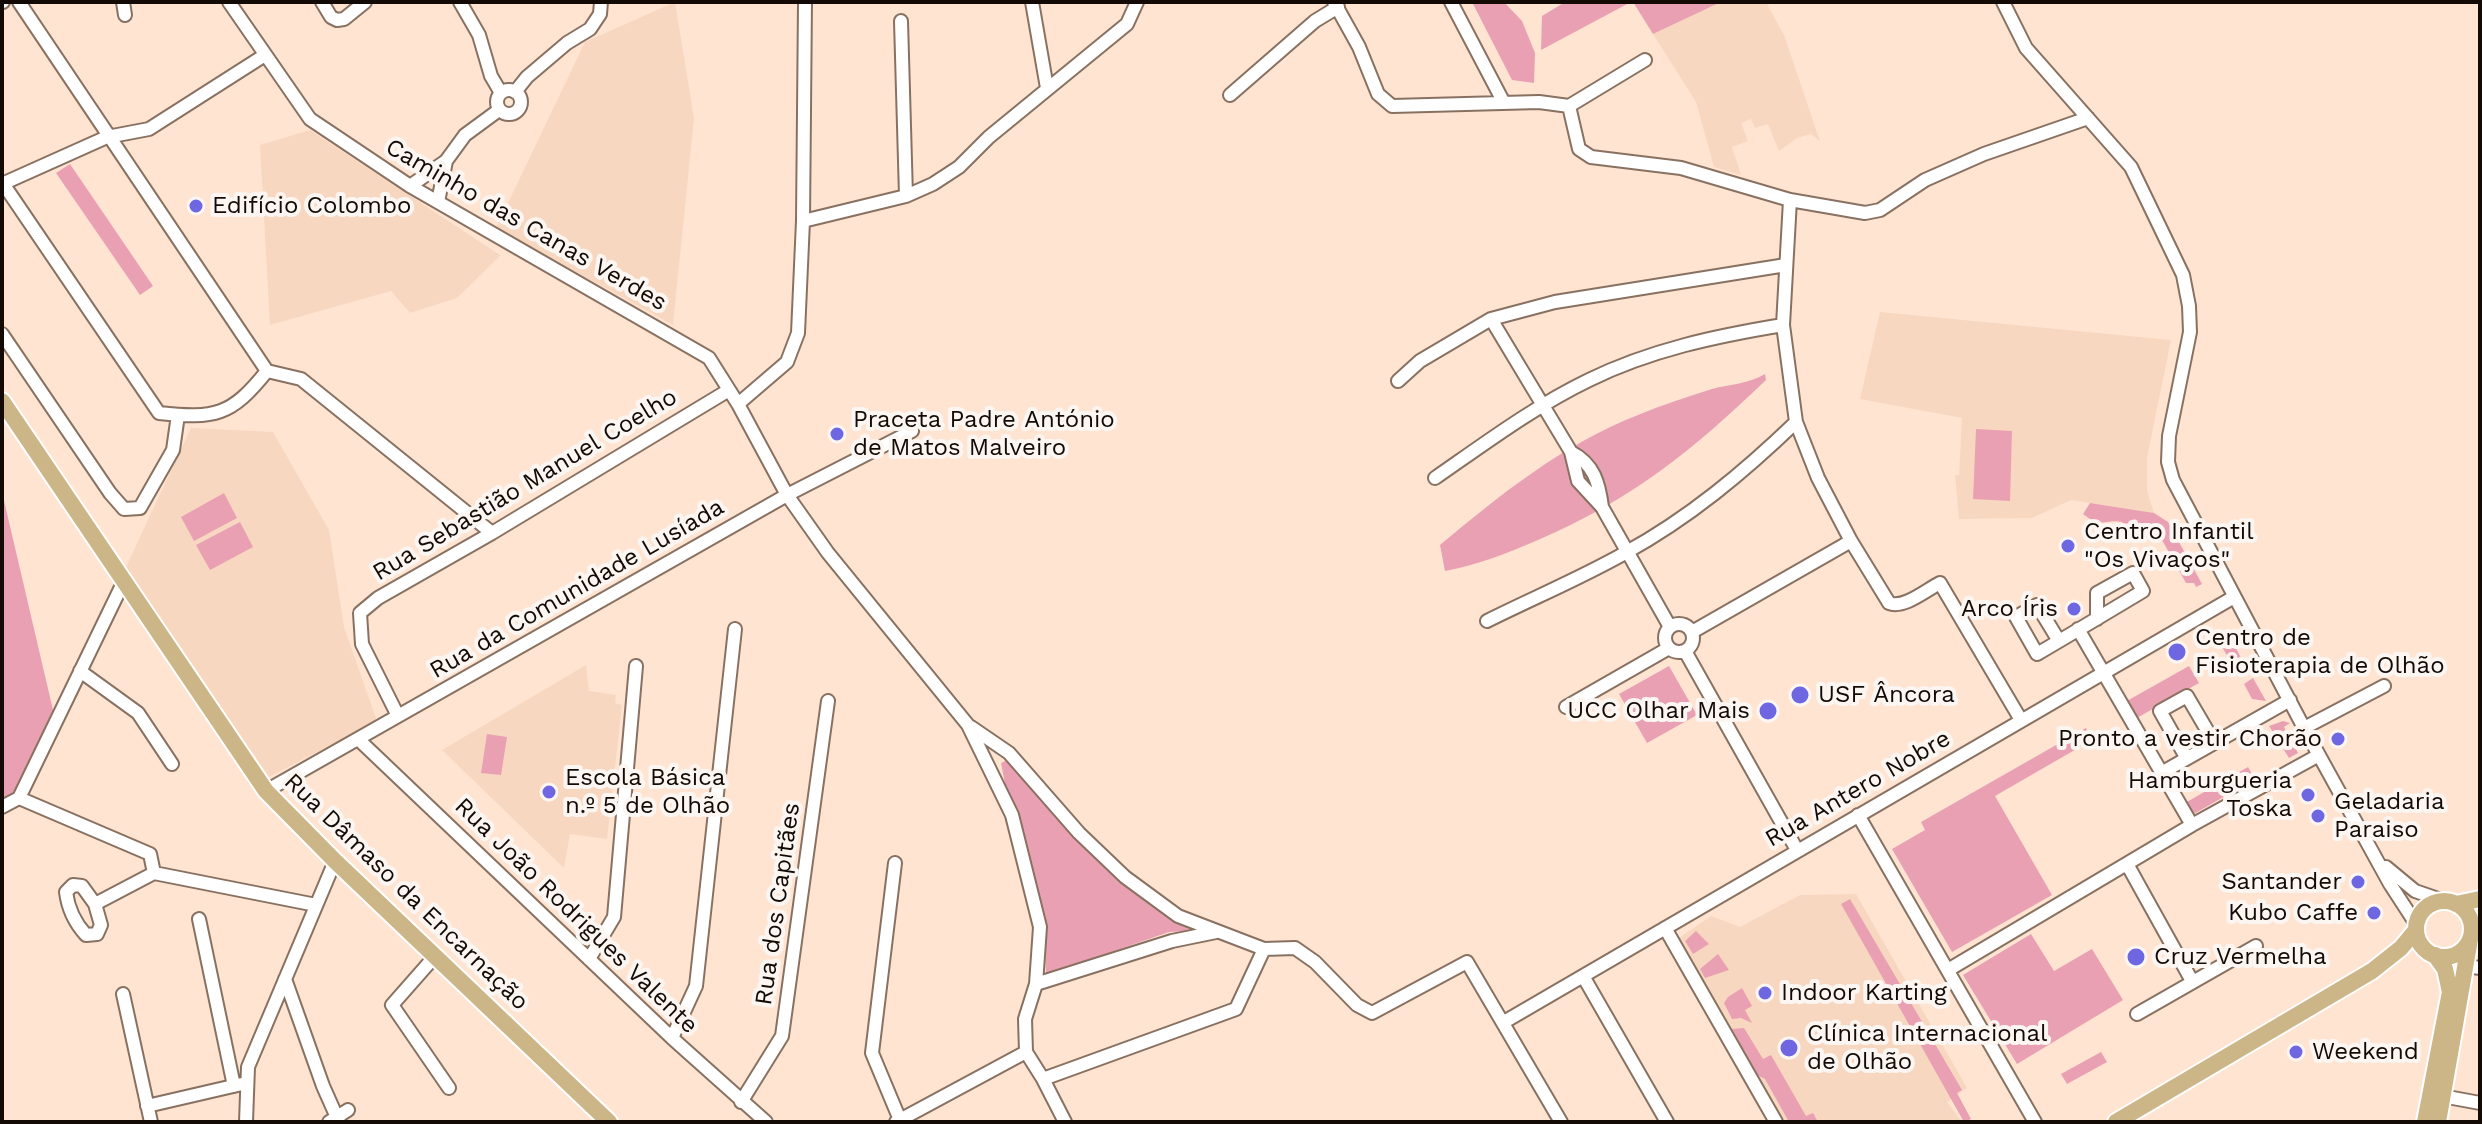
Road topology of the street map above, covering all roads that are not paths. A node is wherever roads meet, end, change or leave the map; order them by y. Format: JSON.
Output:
{"nodes":[{"id":1,"x":19,"y":2,"type":"edge"},
{"id":2,"x":229,"y":2,"type":"edge"},
{"id":3,"x":322,"y":2,"type":"edge"},
{"id":4,"x":365,"y":2,"type":"edge"},
{"id":5,"x":460,"y":2,"type":"edge"},
{"id":6,"x":601,"y":2,"type":"edge"},
{"id":7,"x":805,"y":2,"type":"edge"},
{"id":8,"x":1032,"y":2,"type":"edge"},
{"id":9,"x":1137,"y":2,"type":"edge"},
{"id":10,"x":1451,"y":2,"type":"edge"},
{"id":11,"x":2003,"y":2,"type":"edge"},
{"id":12,"x":1336,"y":5,"type":"edge"},
{"id":13,"x":901,"y":21,"type":"dead end"},
{"id":14,"x":265,"y":55,"type":"junction"},
{"id":15,"x":1645,"y":60,"type":"dead end"},
{"id":16,"x":1047,"y":88,"type":"junction"},
{"id":17,"x":515,"y":92,"type":"junction"},
{"id":18,"x":501,"y":93,"type":"junction"},
{"id":19,"x":1230,"y":95,"type":"dead end"},
{"id":20,"x":1504,"y":103,"type":"junction"},
{"id":21,"x":1569,"y":106,"type":"junction"},
{"id":22,"x":499,"y":110,"type":"junction"},
{"id":23,"x":2088,"y":118,"type":"junction"},
{"id":24,"x":107,"y":137,"type":"junction"},
{"id":25,"x":446,"y":161,"type":"junction"},
{"id":26,"x":2,"y":183,"type":"edge"},
{"id":27,"x":410,"y":186,"type":"junction"},
{"id":28,"x":906,"y":196,"type":"junction"},
{"id":29,"x":1790,"y":200,"type":"junction"},
{"id":30,"x":438,"y":202,"type":"junction"},
{"id":31,"x":803,"y":221,"type":"junction"},
{"id":32,"x":1786,"y":265,"type":"junction"},
{"id":33,"x":1491,"y":319,"type":"junction"},
{"id":34,"x":1783,"y":325,"type":"junction"},
{"id":35,"x":2,"y":334,"type":"edge"},
{"id":36,"x":267,"y":371,"type":"junction"},
{"id":37,"x":1398,"y":381,"type":"dead end"},
{"id":38,"x":729,"y":390,"type":"junction"},
{"id":39,"x":2,"y":401,"type":"edge"},
{"id":40,"x":738,"y":404,"type":"junction"},
{"id":41,"x":1545,"y":405,"type":"junction"},
{"id":42,"x":178,"y":415,"type":"junction"},
{"id":43,"x":1796,"y":422,"type":"junction"},
{"id":44,"x":912,"y":431,"type":"dead end"},
{"id":45,"x":1435,"y":478,"type":"dead end"},
{"id":46,"x":787,"y":495,"type":"junction"},
{"id":47,"x":492,"y":533,"type":"junction"},
{"id":48,"x":1851,"y":541,"type":"junction"},
{"id":49,"x":1627,"y":552,"type":"junction"},
{"id":50,"x":123,"y":583,"type":"junction"},
{"id":51,"x":2234,"y":597,"type":"junction"},
{"id":52,"x":2097,"y":619,"type":"dead end"},
{"id":53,"x":1487,"y":621,"type":"dead end"},
{"id":54,"x":1670,"y":627,"type":"junction"},
{"id":55,"x":735,"y":629,"type":"dead end"},
{"id":56,"x":2078,"y":629,"type":"junction"},
{"id":57,"x":1692,"y":632,"type":"junction"},
{"id":58,"x":2059,"y":641,"type":"dead end"},
{"id":59,"x":1669,"y":648,"type":"junction"},
{"id":60,"x":1685,"y":651,"type":"junction"},
{"id":61,"x":636,"y":666,"type":"dead end"},
{"id":62,"x":80,"y":671,"type":"junction"},
{"id":63,"x":2105,"y":672,"type":"junction"},
{"id":64,"x":2384,"y":686,"type":"dead end"},
{"id":65,"x":2290,"y":700,"type":"junction"},
{"id":66,"x":828,"y":701,"type":"dead end"},
{"id":67,"x":1566,"y":707,"type":"dead end"},
{"id":68,"x":398,"y":716,"type":"junction"},
{"id":69,"x":2021,"y":720,"type":"junction"},
{"id":70,"x":968,"y":725,"type":"junction"},
{"id":71,"x":2304,"y":728,"type":"junction"},
{"id":72,"x":358,"y":739,"type":"junction"},
{"id":73,"x":2214,"y":742,"type":"junction"},
{"id":74,"x":2319,"y":755,"type":"junction"},
{"id":75,"x":2186,"y":757,"type":"junction"},
{"id":76,"x":172,"y":764,"type":"dead end"},
{"id":77,"x":2163,"y":772,"type":"junction"},
{"id":78,"x":266,"y":791,"type":"junction"},
{"id":79,"x":19,"y":798,"type":"junction"},
{"id":80,"x":2,"y":807,"type":"edge"},
{"id":81,"x":1858,"y":815,"type":"junction"},
{"id":82,"x":2192,"y":825,"type":"junction"},
{"id":83,"x":1797,"y":850,"type":"junction"},
{"id":84,"x":335,"y":861,"type":"junction"},
{"id":85,"x":2379,"y":861,"type":"junction"},
{"id":86,"x":895,"y":863,"type":"dead end"},
{"id":87,"x":2127,"y":864,"type":"junction"},
{"id":88,"x":154,"y":873,"type":"junction"},
{"id":89,"x":2480,"y":899,"type":"edge"},
{"id":90,"x":2450,"y":903,"type":"junction"},
{"id":91,"x":95,"y":904,"type":"dead end"},
{"id":92,"x":316,"y":905,"type":"junction"},
{"id":93,"x":199,"y":919,"type":"dead end"},
{"id":94,"x":2416,"y":927,"type":"junction"},
{"id":95,"x":2474,"y":927,"type":"edge"},
{"id":96,"x":1665,"y":928,"type":"junction"},
{"id":97,"x":1216,"y":932,"type":"junction"},
{"id":98,"x":2256,"y":946,"type":"dead end"},
{"id":99,"x":1264,"y":949,"type":"junction"},
{"id":100,"x":2432,"y":954,"type":"junction"},
{"id":101,"x":436,"y":955,"type":"junction"},
{"id":102,"x":589,"y":959,"type":"junction"},
{"id":103,"x":2473,"y":967,"type":"edge"},
{"id":104,"x":1948,"y":970,"type":"junction"},
{"id":105,"x":2372,"y":971,"type":"junction"},
{"id":106,"x":1583,"y":976,"type":"junction"},
{"id":107,"x":285,"y":979,"type":"junction"},
{"id":108,"x":2192,"y":981,"type":"junction"},
{"id":109,"x":1036,"y":984,"type":"junction"},
{"id":110,"x":123,"y":994,"type":"dead end"},
{"id":111,"x":2137,"y":1014,"type":"dead end"},
{"id":112,"x":1504,"y":1022,"type":"junction"},
{"id":113,"x":672,"y":1038,"type":"junction"},
{"id":114,"x":1026,"y":1052,"type":"junction"},
{"id":115,"x":1043,"y":1079,"type":"junction"},
{"id":116,"x":241,"y":1084,"type":"junction"},
{"id":117,"x":449,"y":1088,"type":"dead end"},
{"id":118,"x":2442,"y":1096,"type":"junction"},
{"id":119,"x":741,"y":1102,"type":"junction"},
{"id":120,"x":2480,"y":1103,"type":"edge"},
{"id":121,"x":147,"y":1106,"type":"junction"},
{"id":122,"x":338,"y":1118,"type":"edge"},
{"id":123,"x":898,"y":1121,"type":"edge"},
{"id":124,"x":151,"y":1122,"type":"edge"},
{"id":125,"x":246,"y":1122,"type":"edge"},
{"id":126,"x":609,"y":1122,"type":"edge"},
{"id":127,"x":766,"y":1122,"type":"edge"},
{"id":128,"x":1065,"y":1122,"type":"edge"},
{"id":129,"x":1561,"y":1122,"type":"edge"},
{"id":130,"x":1667,"y":1122,"type":"edge"},
{"id":131,"x":1776,"y":1122,"type":"edge"},
{"id":132,"x":2035,"y":1122,"type":"edge"},
{"id":133,"x":2116,"y":1122,"type":"edge"},
{"id":134,"x":2425,"y":1122,"type":"edge"},
{"id":135,"x":2438,"y":1122,"type":"edge"}],
"edges":[{"from":1,"to":24,"type":"street"},
{"from":2,"to":14,"type":"street","name":"Caminho das Canas Verdes"},
{"from":3,"to":4,"type":"street"},
{"from":5,"to":18,"type":"street"},
{"from":6,"to":17,"type":"street"},
{"from":7,"to":31,"type":"street"},
{"from":8,"to":16,"type":"street"},
{"from":9,"to":16,"type":"street"},
{"from":10,"to":20,"type":"street"},
{"from":11,"to":23,"type":"street"},
{"from":12,"to":19,"type":"street"},
{"from":12,"to":20,"type":"street"},
{"from":13,"to":28,"type":"street"},
{"from":14,"to":24,"type":"street"},
{"from":14,"to":27,"type":"street","name":"Caminho das Canas Verdes"},
{"from":15,"to":21,"type":"street"},
{"from":16,"to":28,"type":"street"},
{"from":17,"to":18,"type":"street"},
{"from":17,"to":22,"type":"street"},
{"from":18,"to":22,"type":"street"},
{"from":20,"to":21,"type":"street"},
{"from":21,"to":29,"type":"street"},
{"from":22,"to":25,"type":"street"},
{"from":23,"to":29,"type":"street"},
{"from":23,"to":51,"type":"street"},
{"from":24,"to":26,"type":"street"},
{"from":24,"to":36,"type":"street"},
{"from":25,"to":27,"type":"street"},
{"from":25,"to":30,"type":"street"},
{"from":26,"to":42,"type":"street"},
{"from":27,"to":30,"type":"street","name":"Caminho das Canas Verdes"},
{"from":28,"to":31,"type":"street"},
{"from":29,"to":32,"type":"street"},
{"from":30,"to":38,"type":"street","name":"Caminho das Canas Verdes"},
{"from":31,"to":40,"type":"street"},
{"from":32,"to":33,"type":"street"},
{"from":32,"to":34,"type":"street"},
{"from":33,"to":37,"type":"street"},
{"from":33,"to":41,"type":"street"},
{"from":34,"to":41,"type":"street"},
{"from":34,"to":43,"type":"street"},
{"from":35,"to":42,"type":"street"},
{"from":36,"to":42,"type":"street"},
{"from":36,"to":47,"type":"street"},
{"from":38,"to":40,"type":"street","name":"Caminho das Canas Verdes"},
{"from":38,"to":47,"type":"street","name":"Rua Sebastião Manuel Coelho"},
{"from":39,"to":50,"type":"main road","name":"Rua Dâmaso da Encarnação"},
{"from":40,"to":46,"type":"street","name":"Caminho das Canas Verdes"},
{"from":41,"to":45,"type":"street"},
{"from":41,"to":49,"type":"street"},
{"from":43,"to":48,"type":"street"},
{"from":43,"to":49,"type":"street"},
{"from":44,"to":46,"type":"street","name":"Rua da Comunidade Lusíada"},
{"from":46,"to":68,"type":"street","name":"Rua da Comunidade Lusíada"},
{"from":46,"to":70,"type":"street","name":"Caminho das Canas Verdes"},
{"from":47,"to":68,"type":"street","name":"Rua Sebastião Manuel Coelho"},
{"from":48,"to":57,"type":"street"},
{"from":48,"to":69,"type":"street"},
{"from":49,"to":53,"type":"street"},
{"from":49,"to":54,"type":"street"},
{"from":50,"to":62,"type":"street"},
{"from":50,"to":78,"type":"main road","name":"Rua Dâmaso da Encarnação"},
{"from":51,"to":63,"type":"street","name":"Rua Antero Nobre"},
{"from":51,"to":65,"type":"street"},
{"from":52,"to":56,"type":"street"},
{"from":54,"to":57,"type":"street"},
{"from":54,"to":59,"type":"street"},
{"from":55,"to":113,"type":"street"},
{"from":56,"to":58,"type":"street"},
{"from":56,"to":63,"type":"street"},
{"from":57,"to":60,"type":"street"},
{"from":59,"to":60,"type":"street"},
{"from":59,"to":67,"type":"street"},
{"from":60,"to":83,"type":"street"},
{"from":61,"to":102,"type":"street"},
{"from":62,"to":76,"type":"street"},
{"from":62,"to":79,"type":"street"},
{"from":63,"to":69,"type":"street","name":"Rua Antero Nobre"},
{"from":63,"to":77,"type":"street"},
{"from":64,"to":71,"type":"street"},
{"from":65,"to":71,"type":"street"},
{"from":65,"to":73,"type":"street"},
{"from":66,"to":119,"type":"street","name":"Rua dos Capitães"},
{"from":68,"to":72,"type":"street","name":"Rua da Comunidade Lusíada"},
{"from":69,"to":81,"type":"street","name":"Rua Antero Nobre"},
{"from":70,"to":97,"type":"street"},
{"from":70,"to":109,"type":"street"},
{"from":71,"to":74,"type":"street"},
{"from":72,"to":78,"type":"street","name":"Rua da Comunidade Lusíada"},
{"from":72,"to":102,"type":"street","name":"Rua João Rodrigues Valente"},
{"from":73,"to":75,"type":"street"},
{"from":73,"to":75,"type":"street"},
{"from":74,"to":82,"type":"street"},
{"from":74,"to":85,"type":"street"},
{"from":75,"to":77,"type":"street"},
{"from":77,"to":82,"type":"street"},
{"from":78,"to":84,"type":"main road","name":"Rua Dâmaso da Encarnação"},
{"from":79,"to":80,"type":"street"},
{"from":79,"to":88,"type":"street"},
{"from":81,"to":83,"type":"street","name":"Rua Antero Nobre"},
{"from":81,"to":104,"type":"street"},
{"from":82,"to":87,"type":"street"},
{"from":83,"to":96,"type":"street","name":"Rua Antero Nobre"},
{"from":84,"to":92,"type":"street"},
{"from":84,"to":101,"type":"main road","name":"Rua Dâmaso da Encarnação"},
{"from":85,"to":90,"type":"street"},
{"from":85,"to":94,"type":"street"},
{"from":86,"to":123,"type":"street"},
{"from":87,"to":104,"type":"street"},
{"from":87,"to":108,"type":"street"},
{"from":88,"to":91,"type":"street"},
{"from":88,"to":92,"type":"street"},
{"from":89,"to":90,"type":"main road"},
{"from":90,"to":94,"type":"main road"},
{"from":90,"to":95,"type":"main road"},
{"from":92,"to":107,"type":"street"},
{"from":93,"to":116,"type":"street"},
{"from":94,"to":100,"type":"main road"},
{"from":94,"to":105,"type":"main road"},
{"from":95,"to":100,"type":"main road"},
{"from":95,"to":103,"type":"main road"},
{"from":96,"to":106,"type":"street","name":"Rua Antero Nobre"},
{"from":96,"to":131,"type":"street"},
{"from":97,"to":99,"type":"street"},
{"from":97,"to":109,"type":"street"},
{"from":98,"to":108,"type":"street"},
{"from":99,"to":112,"type":"street"},
{"from":99,"to":115,"type":"street"},
{"from":100,"to":105,"type":"main road"},
{"from":100,"to":134,"type":"main road"},
{"from":101,"to":117,"type":"street"},
{"from":101,"to":126,"type":"main road","name":"Rua Dâmaso da Encarnação"},
{"from":102,"to":113,"type":"street","name":"Rua João Rodrigues Valente"},
{"from":103,"to":118,"type":"main road"},
{"from":104,"to":132,"type":"street"},
{"from":105,"to":133,"type":"main road"},
{"from":106,"to":112,"type":"street","name":"Rua Antero Nobre"},
{"from":106,"to":130,"type":"street"},
{"from":107,"to":116,"type":"street"},
{"from":107,"to":122,"type":"street"},
{"from":108,"to":111,"type":"street"},
{"from":109,"to":114,"type":"street"},
{"from":110,"to":121,"type":"street"},
{"from":112,"to":129,"type":"street"},
{"from":113,"to":119,"type":"street","name":"Rua João Rodrigues Valente"},
{"from":114,"to":115,"type":"street"},
{"from":114,"to":123,"type":"street"},
{"from":115,"to":128,"type":"street"},
{"from":116,"to":121,"type":"street"},
{"from":116,"to":125,"type":"street"},
{"from":118,"to":120,"type":"street"},
{"from":118,"to":135,"type":"main road"},
{"from":119,"to":127,"type":"street","name":"Rua João Rodrigues Valente"},
{"from":121,"to":124,"type":"street"}]}
